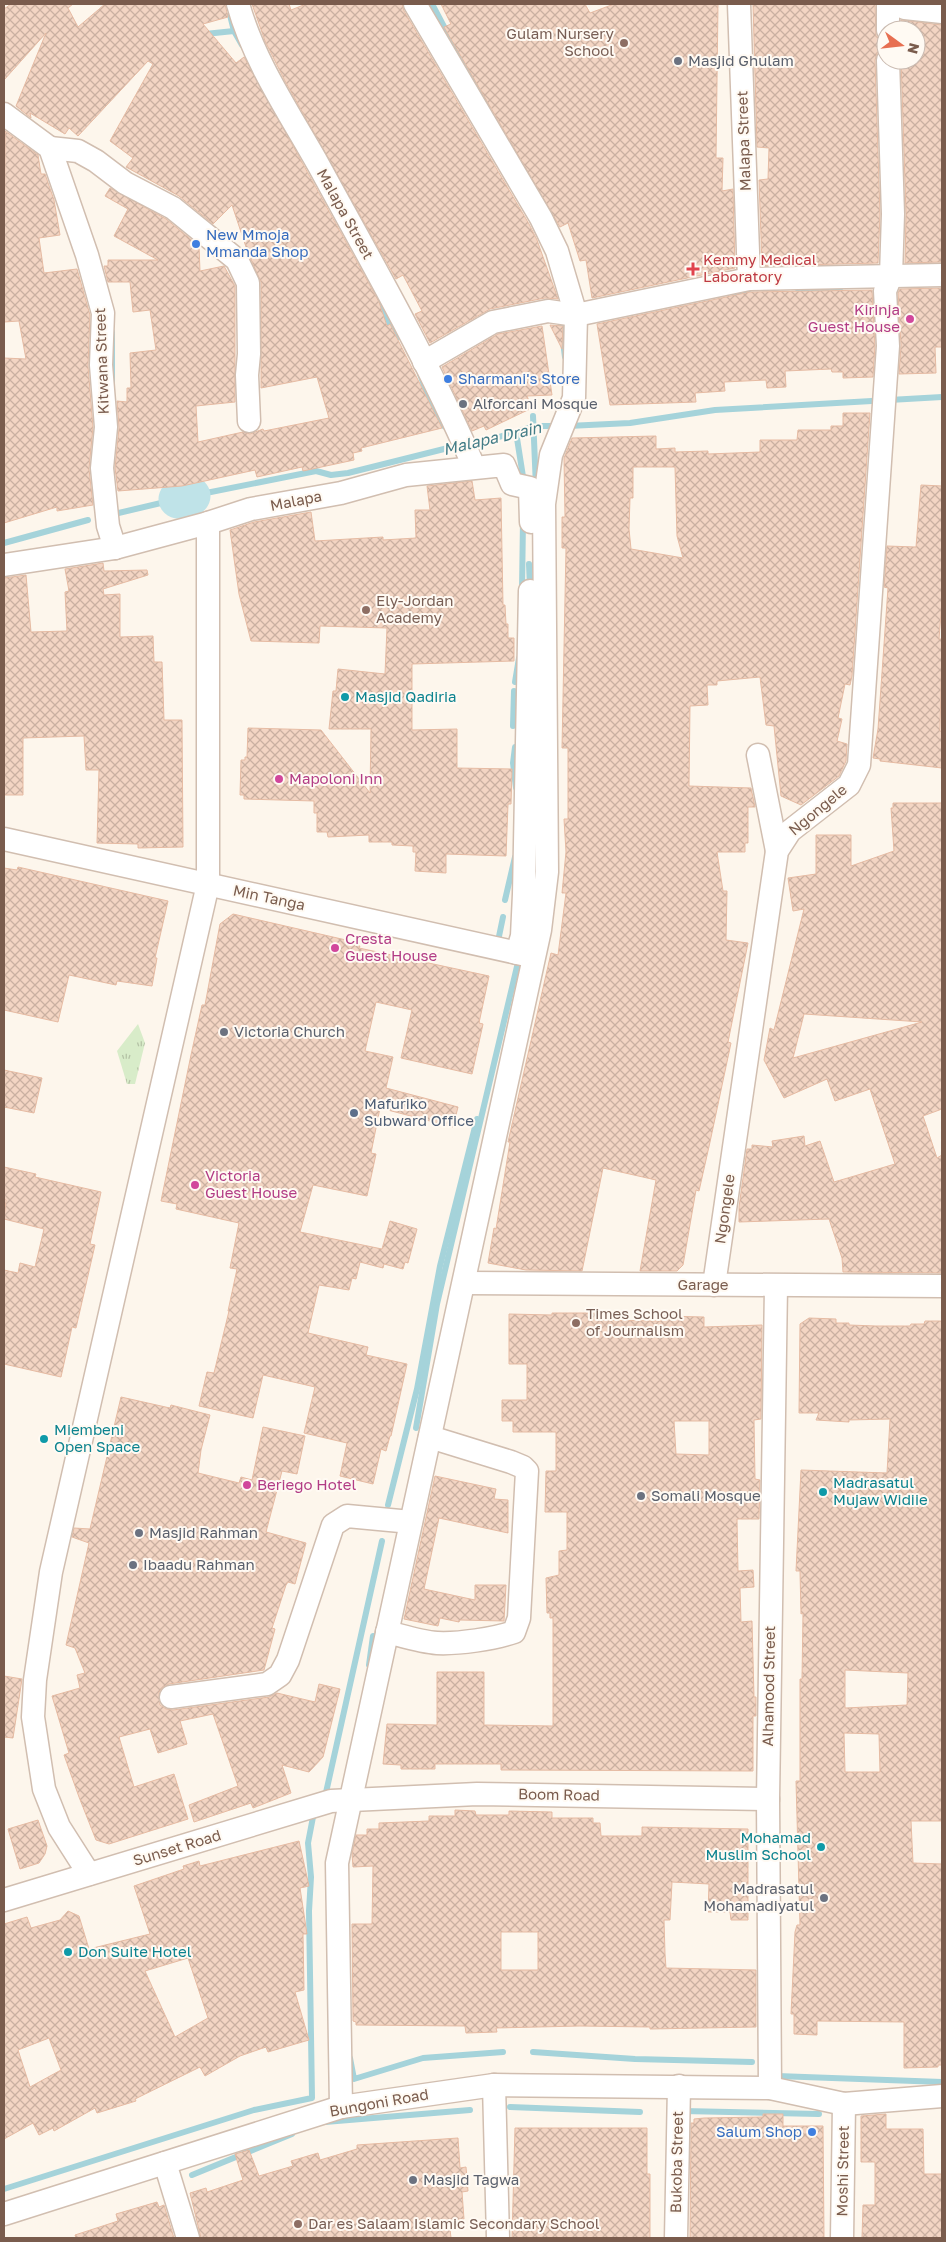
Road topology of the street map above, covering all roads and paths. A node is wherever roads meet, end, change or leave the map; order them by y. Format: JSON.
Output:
{"nodes":[{"id":1,"x":238,"y":4,"type":"edge"},
{"id":2,"x":415,"y":4,"type":"edge"},
{"id":3,"x":739,"y":4,"type":"edge"},
{"id":4,"x":888,"y":4,"type":"edge"},
{"id":5,"x":895,"y":4,"type":"edge"},
{"id":6,"x":942,"y":12,"type":"edge"},
{"id":7,"x":888,"y":20,"type":"edge"},
{"id":8,"x":888,"y":70,"type":"edge"},
{"id":9,"x":4,"y":114,"type":"edge"},
{"id":10,"x":50,"y":148,"type":"junction"},
{"id":11,"x":942,"y":274,"type":"edge"},
{"id":12,"x":891,"y":276,"type":"junction"},
{"id":13,"x":748,"y":279,"type":"junction"},
{"id":14,"x":576,"y":315,"type":"junction"},
{"id":15,"x":424,"y":362,"type":"junction"},
{"id":16,"x":249,"y":421,"type":"dead end"},
{"id":17,"x":471,"y":460,"type":"dead end"},
{"id":18,"x":530,"y":499,"type":"junction"},
{"id":19,"x":208,"y":523,"type":"junction"},
{"id":20,"x":115,"y":548,"type":"junction"},
{"id":21,"x":4,"y":565,"type":"edge"},
{"id":22,"x":758,"y":755,"type":"dead end"},
{"id":23,"x":4,"y":839,"type":"edge"},
{"id":24,"x":778,"y":851,"type":"junction"},
{"id":25,"x":208,"y":884,"type":"junction"},
{"id":26,"x":526,"y":955,"type":"junction"},
{"id":27,"x":464,"y":1284,"type":"junction"},
{"id":28,"x":714,"y":1285,"type":"junction"},
{"id":29,"x":776,"y":1286,"type":"junction"},
{"id":30,"x":942,"y":1286,"type":"edge"},
{"id":31,"x":430,"y":1437,"type":"junction"},
{"id":32,"x":411,"y":1522,"type":"junction"},
{"id":33,"x":387,"y":1632,"type":"junction"},
{"id":34,"x":171,"y":1698,"type":"dead end"},
{"id":35,"x":768,"y":1799,"type":"junction"},
{"id":36,"x":350,"y":1800,"type":"junction"},
{"id":37,"x":89,"y":1874,"type":"junction"},
{"id":38,"x":4,"y":1900,"type":"edge"},
{"id":39,"x":494,"y":2085,"type":"junction"},
{"id":40,"x":679,"y":2086,"type":"junction"},
{"id":41,"x":770,"y":2088,"type":"junction"},
{"id":42,"x":942,"y":2096,"type":"edge"},
{"id":43,"x":844,"y":2104,"type":"junction"},
{"id":44,"x":341,"y":2107,"type":"junction"},
{"id":45,"x":165,"y":2163,"type":"junction"},
{"id":46,"x":4,"y":2214,"type":"edge"},
{"id":47,"x":188,"y":2238,"type":"edge"},
{"id":48,"x":498,"y":2238,"type":"edge"},
{"id":49,"x":676,"y":2238,"type":"edge"},
{"id":50,"x":842,"y":2238,"type":"edge"}],
"edges":[{"from":1,"to":15,"type":"street","name":"Malapa Street"},
{"from":2,"to":14,"type":"street"},
{"from":3,"to":13,"type":"street","name":"Malapa Street"},
{"from":4,"to":7,"type":"street"},
{"from":5,"to":6,"type":"street"},
{"from":8,"to":12,"type":"street"},
{"from":9,"to":10,"type":"street"},
{"from":10,"to":16,"type":"street"},
{"from":10,"to":20,"type":"street","name":"Kitwana Street"},
{"from":11,"to":12,"type":"street"},
{"from":12,"to":13,"type":"street"},
{"from":12,"to":24,"type":"street","name":"Ngongele"},
{"from":13,"to":14,"type":"street"},
{"from":14,"to":15,"type":"street"},
{"from":14,"to":18,"type":"street"},
{"from":15,"to":17,"type":"street","name":"Malapa Street"},
{"from":18,"to":19,"type":"street","name":"Malapa"},
{"from":18,"to":26,"type":"street"},
{"from":19,"to":20,"type":"street","name":"Malapa"},
{"from":19,"to":25,"type":"street"},
{"from":20,"to":21,"type":"street","name":"Malapa"},
{"from":22,"to":24,"type":"street"},
{"from":23,"to":25,"type":"street","name":"Min Tanga"},
{"from":24,"to":28,"type":"street","name":"Ngongele"},
{"from":25,"to":26,"type":"street","name":"Min Tanga"},
{"from":25,"to":37,"type":"street"},
{"from":26,"to":27,"type":"street"},
{"from":27,"to":28,"type":"street","name":"Garage"},
{"from":27,"to":31,"type":"street"},
{"from":28,"to":29,"type":"street","name":"Garage"},
{"from":29,"to":30,"type":"street","name":"Garage"},
{"from":29,"to":35,"type":"street","name":"Alhamood Street"},
{"from":31,"to":32,"type":"street"},
{"from":31,"to":33,"type":"street"},
{"from":32,"to":33,"type":"street"},
{"from":32,"to":34,"type":"street"},
{"from":33,"to":36,"type":"street"},
{"from":35,"to":36,"type":"street","name":"Boom Road"},
{"from":35,"to":41,"type":"street","name":"Alhamood Street"},
{"from":36,"to":37,"type":"street","name":"Sunset Road"},
{"from":36,"to":44,"type":"street"},
{"from":37,"to":38,"type":"street","name":"Sunset Road"},
{"from":39,"to":40,"type":"street","name":"Bungoni Road"},
{"from":39,"to":44,"type":"street","name":"Bungoni Road"},
{"from":39,"to":48,"type":"street"},
{"from":40,"to":41,"type":"street","name":"Bungoni Road"},
{"from":40,"to":49,"type":"street","name":"Bukoba Street"},
{"from":41,"to":43,"type":"street","name":"Bungoni Road"},
{"from":42,"to":43,"type":"street","name":"Bungoni Road"},
{"from":43,"to":50,"type":"street","name":"Moshi Street"},
{"from":44,"to":45,"type":"street","name":"Bungoni Road"},
{"from":45,"to":46,"type":"street","name":"Bungoni Road"},
{"from":45,"to":47,"type":"street"}]}
